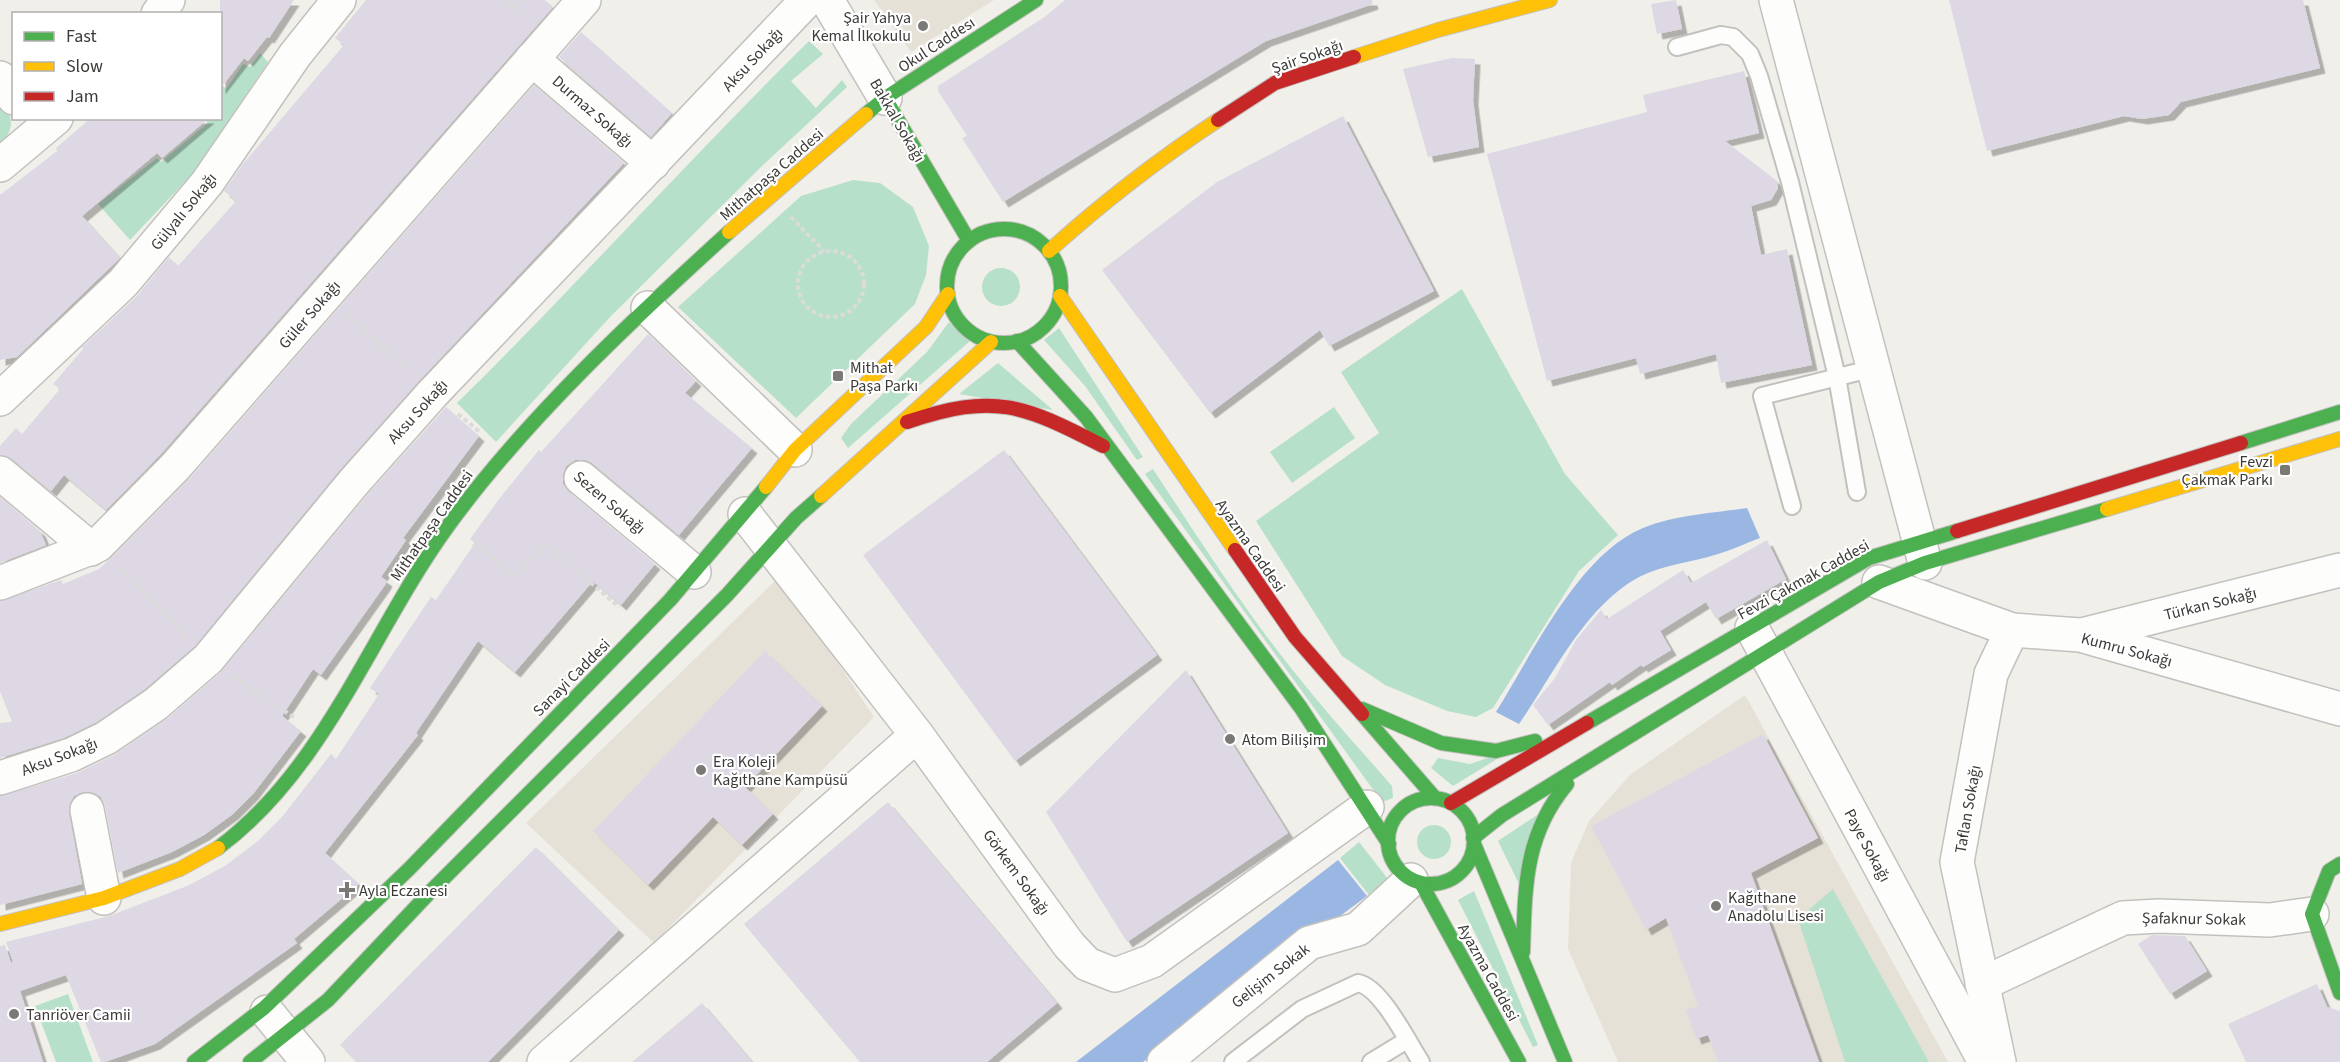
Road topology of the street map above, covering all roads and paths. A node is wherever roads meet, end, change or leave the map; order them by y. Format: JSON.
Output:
{"nodes":[{"id":1,"x":339,"y":0,"type":"edge"},
{"id":2,"x":584,"y":0,"type":"edge"},
{"id":3,"x":807,"y":0,"type":"edge"},
{"id":4,"x":827,"y":0,"type":"edge"},
{"id":5,"x":1036,"y":0,"type":"edge"},
{"id":6,"x":1550,"y":0,"type":"edge"},
{"id":7,"x":1776,"y":0,"type":"edge"},
{"id":8,"x":1677,"y":46,"type":"dead end"},
{"id":9,"x":532,"y":59,"type":"junction"},
{"id":10,"x":0,"y":78,"type":"edge"},
{"id":11,"x":12,"y":95,"type":"edge"},
{"id":12,"x":885,"y":98,"type":"junction"},
{"id":13,"x":40,"y":124,"type":"edge"},
{"id":14,"x":653,"y":164,"type":"junction"},
{"id":15,"x":0,"y":165,"type":"edge"},
{"id":16,"x":1824,"y":175,"type":"junction"},
{"id":17,"x":1790,"y":182,"type":"junction"},
{"id":18,"x":770,"y":195,"type":"junction"},
{"id":19,"x":969,"y":241,"type":"junction"},
{"id":20,"x":824,"y":251,"type":"junction"},
{"id":21,"x":1049,"y":251,"type":"junction"},
{"id":22,"x":948,"y":294,"type":"junction"},
{"id":23,"x":1060,"y":296,"type":"junction"},
{"id":24,"x":648,"y":308,"type":"junction"},
{"id":25,"x":991,"y":342,"type":"junction"},
{"id":26,"x":1017,"y":342,"type":"junction"},
{"id":27,"x":1874,"y":368,"type":"junction"},
{"id":28,"x":1837,"y":377,"type":"junction"},
{"id":29,"x":0,"y":399,"type":"edge"},
{"id":30,"x":2340,"y":412,"type":"edge"},
{"id":31,"x":900,"y":425,"type":"junction"},
{"id":32,"x":2340,"y":439,"type":"edge"},
{"id":33,"x":795,"y":450,"type":"junction"},
{"id":34,"x":1110,"y":450,"type":"junction"},
{"id":35,"x":0,"y":473,"type":"edge"},
{"id":36,"x":581,"y":478,"type":"dead end"},
{"id":37,"x":1857,"y":492,"type":"dead end"},
{"id":38,"x":1792,"y":506,"type":"dead end"},
{"id":39,"x":745,"y":514,"type":"junction"},
{"id":40,"x":448,"y":526,"type":"junction"},
{"id":41,"x":771,"y":546,"type":"junction"},
{"id":42,"x":91,"y":549,"type":"junction"},
{"id":43,"x":1922,"y":552,"type":"junction"},
{"id":44,"x":2340,"y":570,"type":"edge"},
{"id":45,"x":694,"y":572,"type":"junction"},
{"id":46,"x":1879,"y":582,"type":"junction"},
{"id":47,"x":0,"y":583,"type":"edge"},
{"id":48,"x":643,"y":628,"type":"junction"},
{"id":49,"x":2012,"y":630,"type":"junction"},
{"id":50,"x":2080,"y":635,"type":"junction"},
{"id":51,"x":1758,"y":639,"type":"junction"},
{"id":52,"x":1353,"y":706,"type":"junction"},
{"id":53,"x":2340,"y":709,"type":"edge"},
{"id":54,"x":1575,"y":730,"type":"junction"},
{"id":55,"x":917,"y":735,"type":"junction"},
{"id":56,"x":1589,"y":762,"type":"junction"},
{"id":57,"x":0,"y":778,"type":"edge"},
{"id":58,"x":1435,"y":798,"type":"junction"},
{"id":59,"x":1451,"y":802,"type":"junction"},
{"id":60,"x":1367,"y":807,"type":"junction"},
{"id":61,"x":87,"y":810,"type":"dead end"},
{"id":62,"x":1474,"y":841,"type":"junction"},
{"id":63,"x":1389,"y":844,"type":"junction"},
{"id":64,"x":2340,"y":864,"type":"edge"},
{"id":65,"x":1416,"y":881,"type":"junction"},
{"id":66,"x":104,"y":898,"type":"junction"},
{"id":67,"x":2312,"y":914,"type":"junction"},
{"id":68,"x":0,"y":924,"type":"edge"},
{"id":69,"x":1523,"y":966,"type":"junction"},
{"id":70,"x":1982,"y":984,"type":"junction"},
{"id":71,"x":2340,"y":993,"type":"edge"},
{"id":72,"x":264,"y":1008,"type":"junction"},
{"id":73,"x":286,"y":1035,"type":"junction"},
{"id":74,"x":1407,"y":1040,"type":"junction"},
{"id":75,"x":194,"y":1062,"type":"edge"},
{"id":76,"x":250,"y":1062,"type":"edge"},
{"id":77,"x":308,"y":1062,"type":"edge"},
{"id":78,"x":544,"y":1062,"type":"edge"},
{"id":79,"x":1164,"y":1062,"type":"edge"},
{"id":80,"x":1233,"y":1062,"type":"edge"},
{"id":81,"x":1371,"y":1062,"type":"edge"},
{"id":82,"x":1421,"y":1062,"type":"edge"},
{"id":83,"x":1519,"y":1062,"type":"edge"},
{"id":84,"x":1565,"y":1062,"type":"edge"},
{"id":85,"x":1985,"y":1062,"type":"edge"},
{"id":86,"x":1999,"y":1062,"type":"edge"}],
"edges":[{"from":1,"to":29,"type":"street","name":"Gülyalı Sokağı"},
{"from":2,"to":9,"type":"street","name":"Güler Sokağı"},
{"from":3,"to":14,"type":"street","name":"Aksu Sokağı"},
{"from":4,"to":12,"type":"street","name":"Bakkal Sokağı"},
{"from":5,"to":12,"type":"main road","name":"Okul Caddesı"},
{"from":6,"to":21,"type":"main road","name":"Şair Sokağı"},
{"from":7,"to":16,"type":"street"},
{"from":8,"to":17,"type":"lane"},
{"from":9,"to":14,"type":"street","name":"Durmaz Sokağı"},
{"from":9,"to":42,"type":"street","name":"Güler Sokağı"},
{"from":10,"to":11,"type":"street"},
{"from":12,"to":18,"type":"main road","name":"Mithatpaşa Caddesi"},
{"from":12,"to":19,"type":"main road","name":"Bakkal Sokağı"},
{"from":13,"to":15,"type":"street"},
{"from":14,"to":57,"type":"street","name":"Aksu Sokağı"},
{"from":16,"to":17,"type":"lane"},
{"from":16,"to":27,"type":"street"},
{"from":17,"to":28,"type":"lane"},
{"from":18,"to":20,"type":"path"},
{"from":18,"to":24,"type":"main road","name":"Mithatpaşa Caddesi"},
{"from":19,"to":21,"type":"main road"},
{"from":19,"to":22,"type":"main road"},
{"from":20,"to":20,"type":"path"},
{"from":21,"to":23,"type":"main road"},
{"from":22,"to":25,"type":"main road"},
{"from":22,"to":33,"type":"main road","name":"Sanayi Caddesi"},
{"from":23,"to":26,"type":"main road"},
{"from":23,"to":52,"type":"main road","name":"Ayazma Caddesi"},
{"from":24,"to":33,"type":"street"},
{"from":24,"to":40,"type":"main road","name":"Mithatpaşa Caddesi"},
{"from":25,"to":26,"type":"main road"},
{"from":25,"to":31,"type":"main road"},
{"from":26,"to":34,"type":"main road","name":"Ayazma Caddesi"},
{"from":27,"to":28,"type":"lane"},
{"from":27,"to":43,"type":"street"},
{"from":28,"to":37,"type":"lane"},
{"from":28,"to":38,"type":"lane"},
{"from":30,"to":43,"type":"main road","name":"Fevzi Çakmak Caddesi"},
{"from":31,"to":34,"type":"main road"},
{"from":31,"to":41,"type":"main road"},
{"from":32,"to":43,"type":"main road","name":"Fevzi Çakmak Caddesi"},
{"from":33,"to":39,"type":"main road","name":"Sanayi Caddesi"},
{"from":34,"to":60,"type":"main road","name":"Ayazma Caddesi"},
{"from":35,"to":42,"type":"street"},
{"from":36,"to":45,"type":"street","name":"Sezen Sokağı"},
{"from":39,"to":41,"type":"street","name":"Görkem Sokağı"},
{"from":39,"to":45,"type":"main road","name":"Sanayi Caddesi"},
{"from":40,"to":48,"type":"path"},
{"from":40,"to":66,"type":"main road","name":"Mithatpaşa Caddesi"},
{"from":41,"to":55,"type":"street","name":"Görkem Sokağı"},
{"from":41,"to":73,"type":"main road"},
{"from":42,"to":47,"type":"street","name":"Güler Sokağı"},
{"from":43,"to":46,"type":"main road","name":"Fevzi Çakmak Caddesi"},
{"from":43,"to":51,"type":"main road","name":"Fevzi Çakmak Caddesi"},
{"from":44,"to":50,"type":"street","name":"Türkan Sokağı"},
{"from":45,"to":48,"type":"main road","name":"Sanayi Caddesi"},
{"from":46,"to":49,"type":"street","name":"Kumru Sokağı"},
{"from":46,"to":51,"type":"main road","name":"Fevzi Çakmak Caddesi"},
{"from":48,"to":72,"type":"main road","name":"Sanayi Caddesi"},
{"from":49,"to":50,"type":"street","name":"Kumru Sokağı"},
{"from":49,"to":70,"type":"street","name":"Taflan Sokağı"},
{"from":50,"to":53,"type":"street","name":"Kumru Sokağı"},
{"from":51,"to":54,"type":"main road","name":"Fevzi Çakmak Caddesi"},
{"from":51,"to":56,"type":"main road","name":"Fevzi Çakmak Caddesi"},
{"from":51,"to":85,"type":"street","name":"Paye Sokağı"},
{"from":52,"to":54,"type":"main road"},
{"from":52,"to":58,"type":"main road","name":"Ayazma Caddesi"},
{"from":54,"to":59,"type":"main road","name":"Fevzi Çakmak Caddesi"},
{"from":55,"to":60,"type":"street","name":"Görkem Sokağı"},
{"from":55,"to":78,"type":"street"},
{"from":56,"to":62,"type":"main road","name":"Fevzi Çakmak Caddesi"},
{"from":56,"to":69,"type":"main road"},
{"from":58,"to":59,"type":"main road"},
{"from":58,"to":63,"type":"main road"},
{"from":59,"to":62,"type":"main road"},
{"from":60,"to":63,"type":"main road","name":"Ayazma Caddesi"},
{"from":61,"to":66,"type":"street"},
{"from":62,"to":65,"type":"main road"},
{"from":62,"to":69,"type":"main road","name":"Ayazma Caddesi"},
{"from":63,"to":65,"type":"main road","name":"Ayazma Caddesi"},
{"from":64,"to":67,"type":"main road"},
{"from":65,"to":79,"type":"street","name":"Gelişim Sokak"},
{"from":65,"to":83,"type":"main road","name":"Ayazma Caddesi"},
{"from":66,"to":68,"type":"main road","name":"Mithatpaşa Caddesi"},
{"from":67,"to":70,"type":"street","name":"Şafaknur Sokak"},
{"from":67,"to":71,"type":"main road"},
{"from":69,"to":84,"type":"main road","name":"Ayazma Caddesi"},
{"from":70,"to":86,"type":"street","name":"Taflan Sokağı"},
{"from":72,"to":73,"type":"street"},
{"from":72,"to":75,"type":"main road","name":"Sanayi Caddesi"},
{"from":73,"to":76,"type":"main road"},
{"from":73,"to":77,"type":"street"},
{"from":74,"to":80,"type":"lane"},
{"from":74,"to":81,"type":"lane"},
{"from":74,"to":82,"type":"lane"}]}
